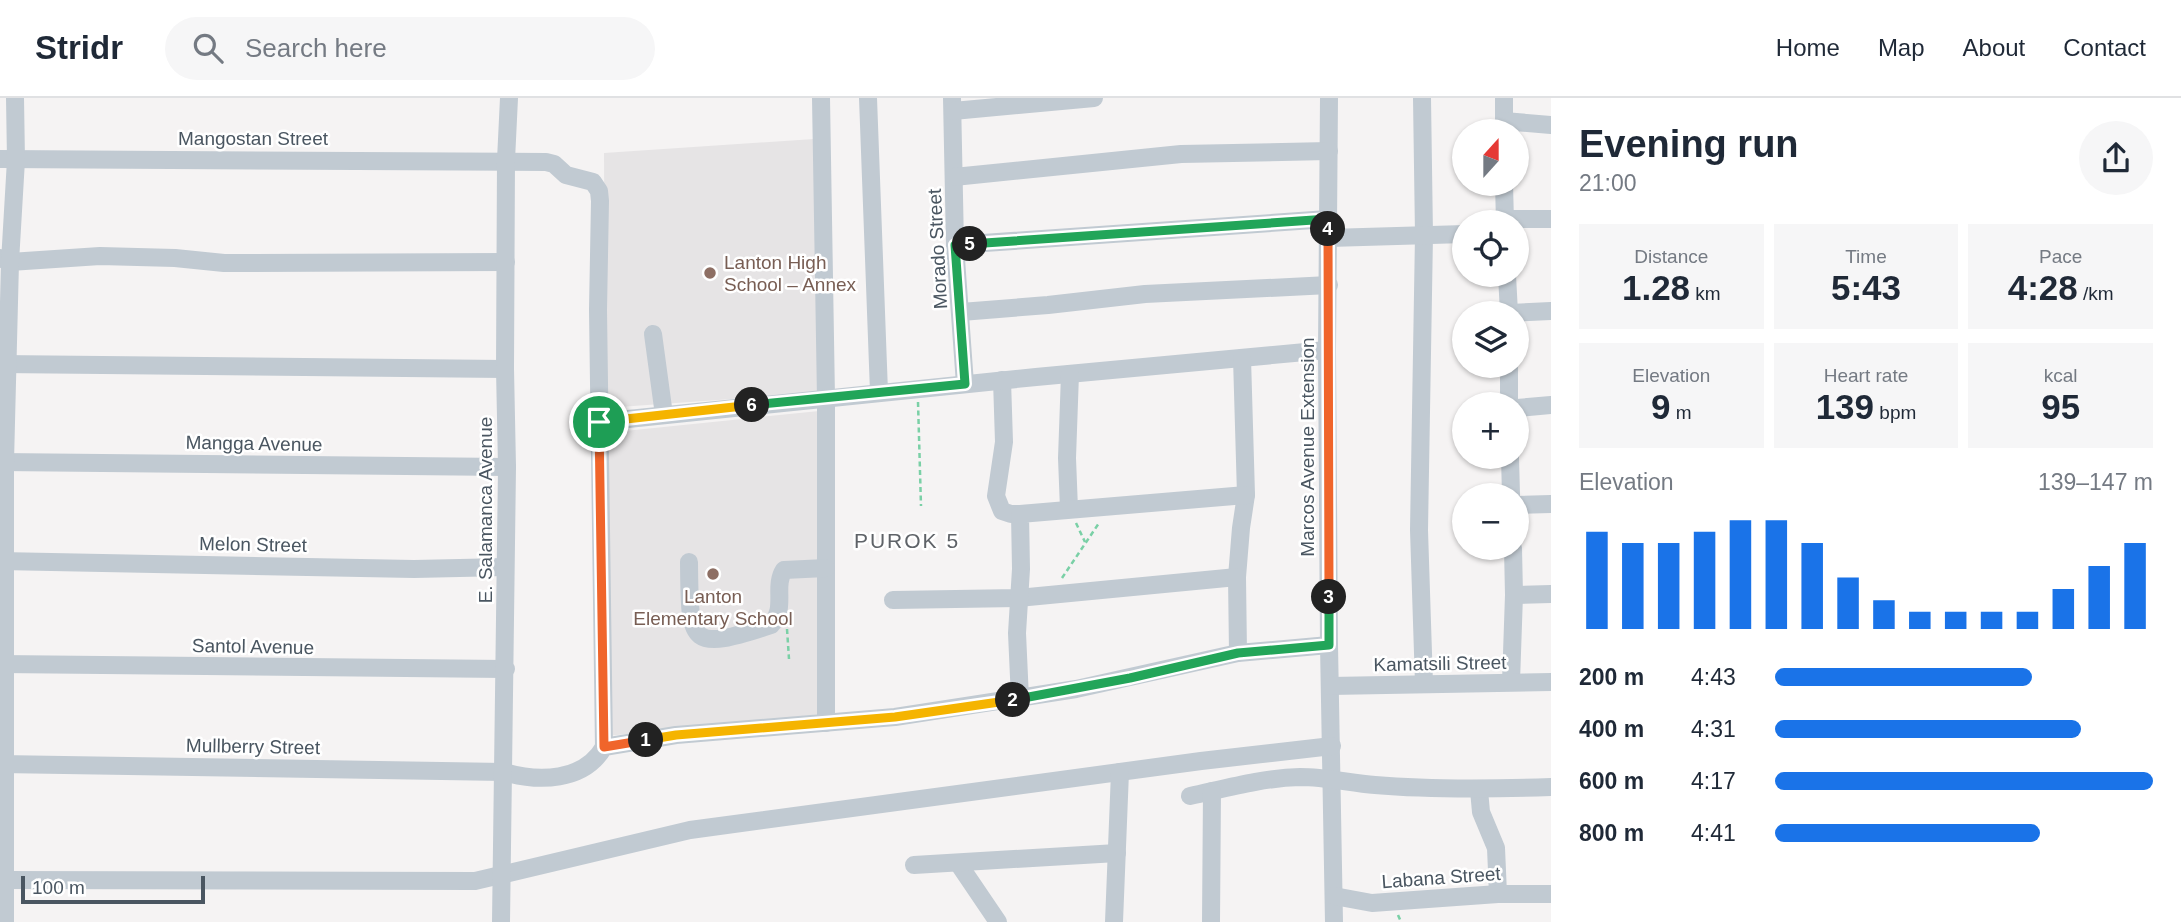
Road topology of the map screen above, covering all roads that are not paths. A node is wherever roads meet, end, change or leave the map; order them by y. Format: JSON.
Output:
{"nodes":[{"id":1,"x":15,"y":98,"type":"edge"},
{"id":2,"x":509,"y":98,"type":"edge"},
{"id":3,"x":821,"y":98,"type":"edge"},
{"id":4,"x":868,"y":98,"type":"edge"},
{"id":5,"x":1094,"y":98,"type":"edge"},
{"id":6,"x":1329,"y":98,"type":"edge"},
{"id":7,"x":1422,"y":98,"type":"edge"},
{"id":8,"x":1504,"y":98,"type":"edge"},
{"id":9,"x":1044,"y":101,"type":"edge"},
{"id":10,"x":953,"y":105,"type":"edge"},
{"id":11,"x":1504,"y":119,"type":"edge"},
{"id":12,"x":1530,"y":125,"type":"edge"},
{"id":13,"x":1551,"y":125,"type":"edge"},
{"id":14,"x":1329,"y":151,"type":"junction"},
{"id":15,"x":8,"y":159,"type":"edge"},
{"id":16,"x":506,"y":160,"type":"junction"},
{"id":17,"x":954,"y":177,"type":"junction"},
{"id":18,"x":1328,"y":219,"type":"junction"},
{"id":19,"x":1551,"y":219,"type":"edge"},
{"id":20,"x":1529,"y":220,"type":"edge"},
{"id":21,"x":1452,"y":234,"type":"edge"},
{"id":22,"x":1424,"y":235,"type":"junction"},
{"id":23,"x":1329,"y":238,"type":"junction"},
{"id":24,"x":955,"y":245,"type":"junction"},
{"id":25,"x":5,"y":260,"type":"edge"},
{"id":26,"x":506,"y":262,"type":"junction"},
{"id":27,"x":1329,"y":285,"type":"junction"},
{"id":28,"x":1551,"y":311,"type":"edge"},
{"id":29,"x":961,"y":312,"type":"junction"},
{"id":30,"x":1529,"y":312,"type":"edge"},
{"id":31,"x":653,"y":334,"type":"dead end"},
{"id":32,"x":1327,"y":350,"type":"junction"},
{"id":33,"x":1242,"y":358,"type":"junction"},
{"id":34,"x":5,"y":364,"type":"edge"},
{"id":35,"x":505,"y":369,"type":"junction"},
{"id":36,"x":1070,"y":374,"type":"junction"},
{"id":37,"x":1002,"y":380,"type":"junction"},
{"id":38,"x":965,"y":384,"type":"junction"},
{"id":39,"x":879,"y":392,"type":"junction"},
{"id":40,"x":826,"y":398,"type":"junction"},
{"id":41,"x":1551,"y":405,"type":"edge"},
{"id":42,"x":1529,"y":407,"type":"edge"},
{"id":43,"x":664,"y":415,"type":"junction"},
{"id":44,"x":599,"y":422,"type":"junction"},
{"id":45,"x":3,"y":462,"type":"edge"},
{"id":46,"x":507,"y":467,"type":"junction"},
{"id":47,"x":1246,"y":495,"type":"junction"},
{"id":48,"x":1551,"y":504,"type":"edge"},
{"id":49,"x":1529,"y":505,"type":"edge"},
{"id":50,"x":1069,"y":509,"type":"junction"},
{"id":51,"x":1020,"y":514,"type":"junction"},
{"id":52,"x":1513,"y":560,"type":"edge"},
{"id":53,"x":3,"y":561,"type":"edge"},
{"id":54,"x":689,"y":562,"type":"dead end"},
{"id":55,"x":505,"y":567,"type":"junction"},
{"id":56,"x":826,"y":568,"type":"junction"},
{"id":57,"x":1237,"y":577,"type":"junction"},
{"id":58,"x":1514,"y":594,"type":"junction"},
{"id":59,"x":1551,"y":594,"type":"edge"},
{"id":60,"x":1018,"y":598,"type":"junction"},
{"id":61,"x":893,"y":600,"type":"dead end"},
{"id":62,"x":1329,"y":645,"type":"junction"},
{"id":63,"x":1238,"y":653,"type":"junction"},
{"id":64,"x":2,"y":664,"type":"edge"},
{"id":65,"x":506,"y":669,"type":"junction"},
{"id":66,"x":1511,"y":682,"type":"junction"},
{"id":67,"x":1551,"y":682,"type":"edge"},
{"id":68,"x":1424,"y":684,"type":"junction"},
{"id":69,"x":1330,"y":687,"type":"junction"},
{"id":70,"x":1020,"y":699,"type":"junction"},
{"id":71,"x":826,"y":723,"type":"junction"},
{"id":72,"x":1332,"y":746,"type":"junction"},
{"id":73,"x":604,"y":747,"type":"junction"},
{"id":74,"x":3,"y":764,"type":"edge"},
{"id":75,"x":504,"y":772,"type":"junction"},
{"id":76,"x":1120,"y":772,"type":"junction"},
{"id":77,"x":1333,"y":778,"type":"junction"},
{"id":78,"x":1551,"y":787,"type":"edge"},
{"id":79,"x":1479,"y":790,"type":"junction"},
{"id":80,"x":1212,"y":791,"type":"junction"},
{"id":81,"x":1190,"y":796,"type":"dead end"},
{"id":82,"x":1117,"y":853,"type":"junction"},
{"id":83,"x":958,"y":863,"type":"junction"},
{"id":84,"x":914,"y":865,"type":"dead end"},
{"id":85,"x":503,"y":876,"type":"junction"},
{"id":86,"x":3,"y":880,"type":"edge"},
{"id":87,"x":1498,"y":894,"type":"junction"},
{"id":88,"x":1551,"y":894,"type":"edge"},
{"id":89,"x":1334,"y":896,"type":"junction"},
{"id":90,"x":1373,"y":903,"type":"junction"},
{"id":91,"x":5,"y":922,"type":"edge"},
{"id":92,"x":501,"y":922,"type":"edge"},
{"id":93,"x":998,"y":922,"type":"edge"},
{"id":94,"x":1114,"y":922,"type":"edge"},
{"id":95,"x":1211,"y":922,"type":"edge"},
{"id":96,"x":1334,"y":922,"type":"edge"},
{"id":97,"x":1372,"y":922,"type":"edge"}],
"edges":[{"from":1,"to":15,"type":"street"},
{"from":2,"to":16,"type":"street","name":"E. Salamanca Avenue"},
{"from":3,"to":40,"type":"street"},
{"from":4,"to":39,"type":"street"},
{"from":5,"to":9,"type":"street","name":"Morado Street"},
{"from":6,"to":14,"type":"street","name":"Marcos Avenue Extension"},
{"from":7,"to":22,"type":"street"},
{"from":8,"to":11,"type":"street"},
{"from":9,"to":10,"type":"street","name":"Morado Street"},
{"from":10,"to":17,"type":"street","name":"Morado Street"},
{"from":12,"to":13,"type":"street"},
{"from":14,"to":17,"type":"street"},
{"from":14,"to":18,"type":"street","name":"Marcos Avenue Extension"},
{"from":15,"to":16,"type":"street","name":"Mangostan Street"},
{"from":15,"to":25,"type":"street"},
{"from":16,"to":26,"type":"street","name":"E. Salamanca Avenue"},
{"from":16,"to":44,"type":"street","name":"Mangostan Street"},
{"from":17,"to":24,"type":"street","name":"Morado Street"},
{"from":18,"to":23,"type":"street","name":"Marcos Avenue Extension"},
{"from":18,"to":24,"type":"street"},
{"from":19,"to":20,"type":"street"},
{"from":21,"to":22,"type":"street"},
{"from":22,"to":23,"type":"street"},
{"from":22,"to":68,"type":"street"},
{"from":23,"to":27,"type":"street","name":"Marcos Avenue Extension"},
{"from":24,"to":29,"type":"street","name":"Morado Street"},
{"from":25,"to":26,"type":"street"},
{"from":25,"to":34,"type":"street"},
{"from":26,"to":35,"type":"street","name":"E. Salamanca Avenue"},
{"from":27,"to":29,"type":"street"},
{"from":27,"to":32,"type":"street","name":"Marcos Avenue Extension"},
{"from":28,"to":30,"type":"street"},
{"from":29,"to":38,"type":"street","name":"Morado Street"},
{"from":31,"to":43,"type":"street"},
{"from":32,"to":33,"type":"street"},
{"from":32,"to":62,"type":"street","name":"Marcos Avenue Extension"},
{"from":33,"to":36,"type":"street"},
{"from":33,"to":47,"type":"street"},
{"from":34,"to":35,"type":"street"},
{"from":34,"to":45,"type":"street"},
{"from":35,"to":46,"type":"street","name":"E. Salamanca Avenue"},
{"from":36,"to":37,"type":"street"},
{"from":36,"to":50,"type":"street"},
{"from":37,"to":38,"type":"street"},
{"from":37,"to":51,"type":"street"},
{"from":38,"to":39,"type":"street"},
{"from":39,"to":40,"type":"street"},
{"from":40,"to":43,"type":"street"},
{"from":40,"to":56,"type":"street"},
{"from":41,"to":42,"type":"street"},
{"from":43,"to":44,"type":"street"},
{"from":44,"to":73,"type":"street"},
{"from":45,"to":46,"type":"street","name":"Mangga Avenue"},
{"from":45,"to":53,"type":"street"},
{"from":46,"to":55,"type":"street","name":"E. Salamanca Avenue"},
{"from":47,"to":50,"type":"street"},
{"from":47,"to":57,"type":"street"},
{"from":48,"to":49,"type":"street"},
{"from":50,"to":51,"type":"street"},
{"from":51,"to":60,"type":"street"},
{"from":52,"to":58,"type":"street"},
{"from":53,"to":55,"type":"street","name":"Melon Street"},
{"from":53,"to":64,"type":"street"},
{"from":54,"to":56,"type":"street"},
{"from":55,"to":65,"type":"street","name":"E. Salamanca Avenue"},
{"from":56,"to":71,"type":"street"},
{"from":57,"to":60,"type":"street"},
{"from":57,"to":63,"type":"street"},
{"from":58,"to":59,"type":"street"},
{"from":58,"to":66,"type":"street"},
{"from":60,"to":61,"type":"street"},
{"from":60,"to":70,"type":"street"},
{"from":62,"to":63,"type":"street"},
{"from":62,"to":69,"type":"street","name":"Marcos Avenue Extension"},
{"from":63,"to":70,"type":"street"},
{"from":64,"to":65,"type":"street","name":"Santol Avenue"},
{"from":64,"to":74,"type":"street"},
{"from":65,"to":75,"type":"street","name":"E. Salamanca Avenue"},
{"from":66,"to":67,"type":"street","name":"Kamatsili Street"},
{"from":66,"to":68,"type":"street","name":"Kamatsili Street"},
{"from":68,"to":69,"type":"street","name":"Kamatsili Street"},
{"from":69,"to":72,"type":"street","name":"Marcos Avenue Extension"},
{"from":70,"to":71,"type":"street"},
{"from":71,"to":73,"type":"street"},
{"from":72,"to":76,"type":"street"},
{"from":72,"to":77,"type":"street","name":"Marcos Avenue Extension"},
{"from":73,"to":75,"type":"street","name":"Mullberry Street"},
{"from":74,"to":75,"type":"street","name":"Mullberry Street"},
{"from":74,"to":86,"type":"street"},
{"from":75,"to":85,"type":"street","name":"E. Salamanca Avenue"},
{"from":76,"to":82,"type":"street"},
{"from":76,"to":85,"type":"street"},
{"from":77,"to":79,"type":"street"},
{"from":77,"to":80,"type":"street"},
{"from":77,"to":89,"type":"street","name":"Marcos Avenue Extension"},
{"from":78,"to":79,"type":"street"},
{"from":79,"to":87,"type":"street"},
{"from":80,"to":81,"type":"street"},
{"from":80,"to":95,"type":"street"},
{"from":82,"to":83,"type":"street"},
{"from":82,"to":94,"type":"street"},
{"from":83,"to":84,"type":"street"},
{"from":83,"to":93,"type":"street"},
{"from":85,"to":86,"type":"street"},
{"from":85,"to":92,"type":"street","name":"E. Salamanca Avenue"},
{"from":86,"to":91,"type":"street"},
{"from":87,"to":88,"type":"street","name":"Labana Street"},
{"from":87,"to":90,"type":"street","name":"Labana Street"},
{"from":89,"to":90,"type":"street","name":"Labana Street"},
{"from":89,"to":96,"type":"street","name":"Marcos Avenue Extension"},
{"from":90,"to":97,"type":"street"}]}
